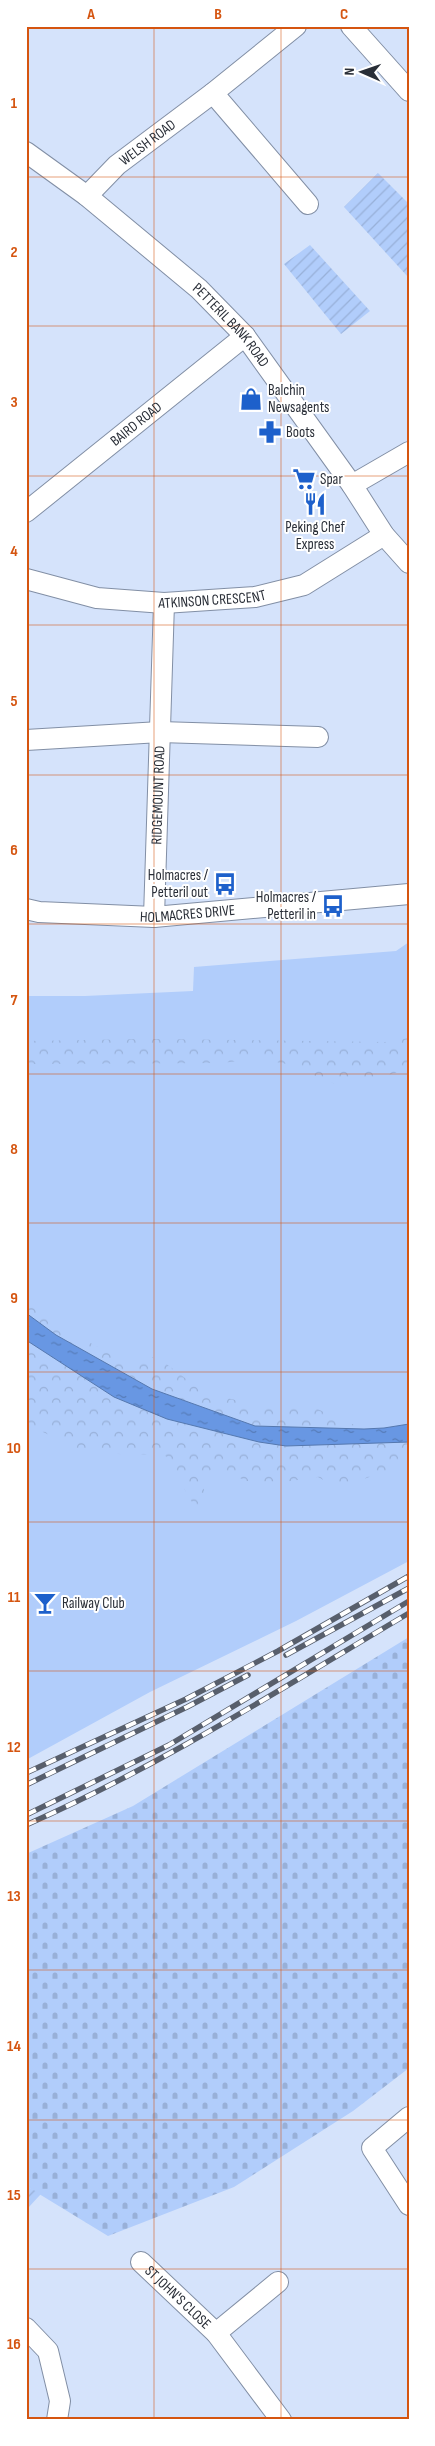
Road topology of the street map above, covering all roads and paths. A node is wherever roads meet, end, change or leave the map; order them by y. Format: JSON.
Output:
{"nodes":[{"id":1,"x":296,"y":26,"type":"edge"},
{"id":2,"x":351,"y":26,"type":"edge"},
{"id":3,"x":409,"y":90,"type":"edge"},
{"id":4,"x":212,"y":93,"type":"junction"},
{"id":5,"x":26,"y":152,"type":"edge"},
{"id":6,"x":87,"y":196,"type":"junction"},
{"id":7,"x":308,"y":204,"type":"dead end"},
{"id":8,"x":245,"y":336,"type":"junction"},
{"id":9,"x":409,"y":452,"type":"edge"},
{"id":10,"x":352,"y":485,"type":"junction"},
{"id":11,"x":26,"y":512,"type":"edge"},
{"id":12,"x":384,"y":536,"type":"junction"},
{"id":13,"x":409,"y":562,"type":"edge"},
{"id":14,"x":26,"y":579,"type":"edge"},
{"id":15,"x":164,"y":603,"type":"junction"},
{"id":16,"x":160,"y":732,"type":"junction"},
{"id":17,"x":318,"y":737,"type":"dead end"},
{"id":18,"x":26,"y":740,"type":"edge"},
{"id":19,"x":409,"y":894,"type":"edge"},
{"id":20,"x":26,"y":909,"type":"edge"},
{"id":21,"x":154,"y":917,"type":"junction"},
{"id":22,"x":409,"y":2117,"type":"edge"},
{"id":23,"x":409,"y":2205,"type":"edge"},
{"id":24,"x":141,"y":2262,"type":"dead end"},
{"id":25,"x":278,"y":2282,"type":"dead end"},
{"id":26,"x":26,"y":2328,"type":"edge"},
{"id":27,"x":216,"y":2334,"type":"junction"},
{"id":28,"x":58,"y":2420,"type":"edge"},
{"id":29,"x":281,"y":2420,"type":"edge"}],
"edges":[{"from":1,"to":4,"type":"street","name":"WELSH ROAD"},
{"from":2,"to":3,"type":"street"},
{"from":4,"to":6,"type":"street","name":"WELSH ROAD"},
{"from":4,"to":7,"type":"street"},
{"from":5,"to":6,"type":"street","name":"PETTERIL BANK ROAD"},
{"from":6,"to":8,"type":"street","name":"PETTERIL BANK ROAD"},
{"from":8,"to":10,"type":"street","name":"PETTERIL BANK ROAD"},
{"from":8,"to":11,"type":"street","name":"BAIRD ROAD"},
{"from":9,"to":10,"type":"street"},
{"from":10,"to":12,"type":"street","name":"PETTERIL BANK ROAD"},
{"from":12,"to":13,"type":"street","name":"PETTERIL BANK ROAD"},
{"from":12,"to":15,"type":"street","name":"ATKINSON CRESCENT"},
{"from":14,"to":15,"type":"street","name":"ATKINSON CRESCENT"},
{"from":15,"to":16,"type":"street","name":"RIDGEMOUNT ROAD"},
{"from":16,"to":17,"type":"street","name":"RIDGEMOUNT ROAD"},
{"from":16,"to":18,"type":"street","name":"RIDGEMOUNT ROAD"},
{"from":16,"to":21,"type":"street","name":"RIDGEMOUNT ROAD"},
{"from":19,"to":21,"type":"street","name":"HOLMACRES DRIVE"},
{"from":20,"to":21,"type":"street","name":"HOLMACRES DRIVE"},
{"from":22,"to":23,"type":"street"},
{"from":24,"to":27,"type":"street","name":"ST JOHN'S CLOSE"},
{"from":25,"to":27,"type":"street","name":"ST JOHN'S CLOSE"},
{"from":26,"to":28,"type":"street"},
{"from":27,"to":29,"type":"street","name":"ST JOHN'S CLOSE"}]}
